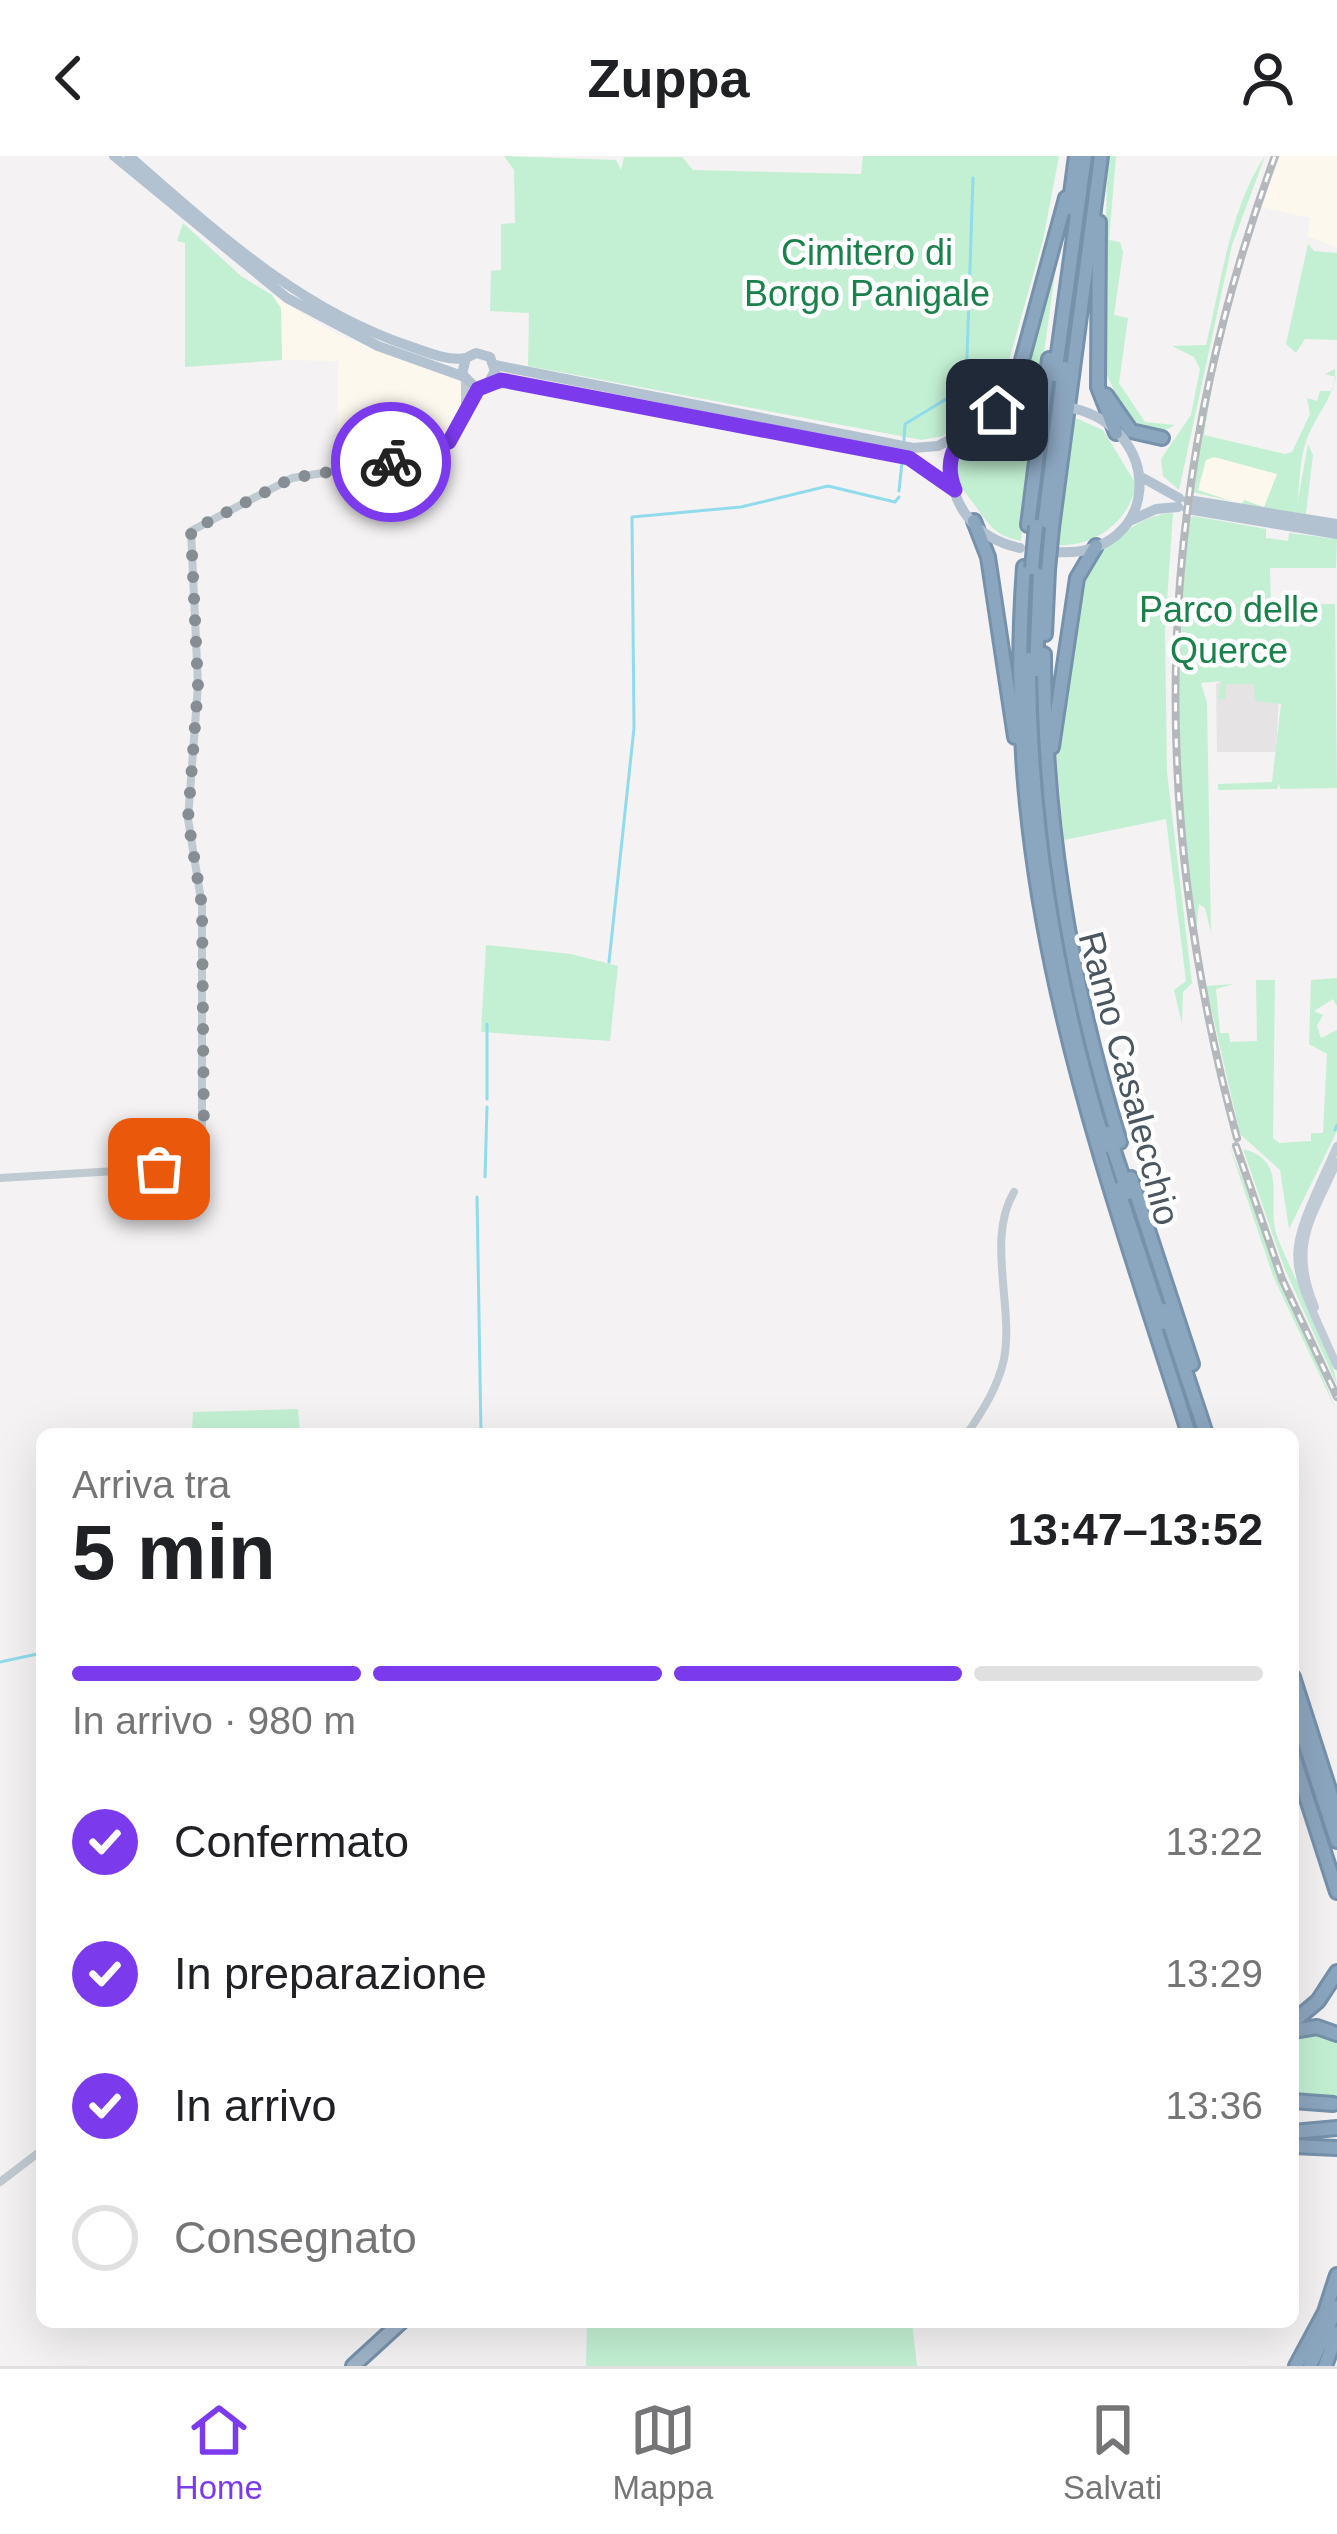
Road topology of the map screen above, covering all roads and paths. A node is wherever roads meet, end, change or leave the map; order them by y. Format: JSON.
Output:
{"nodes":[{"id":1,"x":114,"y":156,"type":"edge"},
{"id":2,"x":129,"y":156,"type":"edge"},
{"id":3,"x":1088,"y":156,"type":"edge"},
{"id":4,"x":466,"y":358,"type":"junction"},
{"id":5,"x":1098,"y":361,"type":"junction"},
{"id":6,"x":494,"y":365,"type":"junction"},
{"id":7,"x":464,"y":379,"type":"junction"},
{"id":8,"x":485,"y":384,"type":"junction"},
{"id":9,"x":1037,"y":404,"type":"dead end"},
{"id":10,"x":1072,"y":408,"type":"dead end"},
{"id":11,"x":991,"y":413,"type":"junction"},
{"id":12,"x":465,"y":416,"type":"junction"},
{"id":13,"x":968,"y":430,"type":"junction"},
{"id":14,"x":1116,"y":433,"type":"junction"},
{"id":15,"x":1162,"y":438,"type":"dead end"},
{"id":16,"x":1141,"y":476,"type":"junction"},
{"id":17,"x":955,"y":490,"type":"junction"},
{"id":18,"x":1183,"y":503,"type":"junction"},
{"id":19,"x":974,"y":521,"type":"junction"},
{"id":20,"x":1129,"y":522,"type":"junction"},
{"id":21,"x":1337,"y":524,"type":"edge"},
{"id":22,"x":1337,"y":534,"type":"edge"},
{"id":23,"x":1096,"y":546,"type":"junction"},
{"id":24,"x":1020,"y":548,"type":"dead end"},
{"id":25,"x":1055,"y":552,"type":"dead end"},
{"id":26,"x":1036,"y":568,"type":"junction"},
{"id":27,"x":1024,"y":794,"type":"junction"},
{"id":28,"x":1054,"y":850,"type":"junction"},
{"id":29,"x":1337,"y":1145,"type":"edge"},
{"id":30,"x":1335,"y":1162,"type":"edge"},
{"id":31,"x":0,"y":1178,"type":"edge"},
{"id":32,"x":1014,"y":1192,"type":"dead end"},
{"id":33,"x":1337,"y":1366,"type":"edge"},
{"id":34,"x":971,"y":1428,"type":"edge"},
{"id":35,"x":1200,"y":1428,"type":"edge"},
{"id":36,"x":1200,"y":1428,"type":"edge"},
{"id":37,"x":1200,"y":1428,"type":"edge"},
{"id":38,"x":1299,"y":1696,"type":"edge"},
{"id":39,"x":1299,"y":1723,"type":"edge"},
{"id":40,"x":1299,"y":1750,"type":"edge"},
{"id":41,"x":1299,"y":1772,"type":"edge"},
{"id":42,"x":1337,"y":1814,"type":"edge"},
{"id":43,"x":1337,"y":1840,"type":"edge"},
{"id":44,"x":1334,"y":1867,"type":"edge"},
{"id":45,"x":1337,"y":1892,"type":"edge"},
{"id":46,"x":1337,"y":1905,"type":"edge"},
{"id":47,"x":1337,"y":1972,"type":"edge"},
{"id":48,"x":1299,"y":2017,"type":"edge"},
{"id":49,"x":1299,"y":2030,"type":"edge"},
{"id":50,"x":1337,"y":2034,"type":"edge"},
{"id":51,"x":1299,"y":2104,"type":"edge"},
{"id":52,"x":1335,"y":2104,"type":"edge"},
{"id":53,"x":1337,"y":2127,"type":"edge"},
{"id":54,"x":1299,"y":2128,"type":"edge"},
{"id":55,"x":1299,"y":2146,"type":"edge"},
{"id":56,"x":1337,"y":2148,"type":"edge"},
{"id":57,"x":36,"y":2155,"type":"edge"},
{"id":58,"x":1,"y":2181,"type":"edge"},
{"id":59,"x":1337,"y":2275,"type":"edge"},
{"id":60,"x":1337,"y":2307,"type":"edge"},
{"id":61,"x":386,"y":2329,"type":"edge"},
{"id":62,"x":1337,"y":2333,"type":"edge"},
{"id":63,"x":1315,"y":2334,"type":"junction"},
{"id":64,"x":1337,"y":2355,"type":"edge"},
{"id":65,"x":344,"y":2366,"type":"edge"},
{"id":66,"x":353,"y":2366,"type":"edge"},
{"id":67,"x":1285,"y":2366,"type":"edge"},
{"id":68,"x":1296,"y":2366,"type":"edge"},
{"id":69,"x":1310,"y":2366,"type":"edge"},
{"id":70,"x":1329,"y":2366,"type":"edge"}],
"edges":[{"from":1,"to":7,"type":"main road"},
{"from":2,"to":4,"type":"main road"},
{"from":3,"to":5,"type":"highway"},
{"from":3,"to":11,"type":"highway"},
{"from":3,"to":26,"type":"highway","name":"Ramo Casalecchio","bridge":true},
{"from":4,"to":6,"type":"main road"},
{"from":4,"to":7,"type":"main road"},
{"from":5,"to":14,"type":"highway"},
{"from":5,"to":15,"type":"highway"},
{"from":6,"to":8,"type":"main road"},
{"from":6,"to":13,"type":"main road"},
{"from":7,"to":8,"type":"main road"},
{"from":7,"to":12,"type":"street"},
{"from":8,"to":12,"type":"street"},
{"from":8,"to":17,"type":"main road"},
{"from":9,"to":11,"type":"main road"},
{"from":10,"to":14,"type":"main road"},
{"from":11,"to":13,"type":"main road"},
{"from":12,"to":31,"type":"street"},
{"from":13,"to":17,"type":"main road"},
{"from":14,"to":16,"type":"main road"},
{"from":16,"to":18,"type":"main road"},
{"from":16,"to":20,"type":"main road"},
{"from":17,"to":19,"type":"main road"},
{"from":18,"to":20,"type":"main road"},
{"from":18,"to":21,"type":"main road"},
{"from":18,"to":22,"type":"main road"},
{"from":19,"to":24,"type":"main road"},
{"from":19,"to":27,"type":"highway"},
{"from":20,"to":23,"type":"main road"},
{"from":23,"to":25,"type":"main road"},
{"from":23,"to":28,"type":"highway"},
{"from":26,"to":27,"type":"highway"},
{"from":26,"to":28,"type":"highway"},
{"from":26,"to":36,"type":"highway","name":"Ramo Casalecchio"},
{"from":27,"to":35,"type":"highway"},
{"from":28,"to":37,"type":"highway"},
{"from":29,"to":30,"type":"main road"},
{"from":30,"to":33,"type":"main road"},
{"from":32,"to":34,"type":"street"},
{"from":38,"to":42,"type":"highway"},
{"from":39,"to":43,"type":"highway"},
{"from":40,"to":44,"type":"highway"},
{"from":41,"to":44,"type":"highway"},
{"from":44,"to":45,"type":"highway"},
{"from":44,"to":46,"type":"highway"},
{"from":47,"to":48,"type":"highway"},
{"from":49,"to":50,"type":"highway"},
{"from":51,"to":52,"type":"highway"},
{"from":53,"to":54,"type":"highway"},
{"from":55,"to":56,"type":"highway"},
{"from":57,"to":58,"type":"street"},
{"from":59,"to":63,"type":"highway"},
{"from":60,"to":69,"type":"highway"},
{"from":61,"to":65,"type":"highway"},
{"from":61,"to":66,"type":"highway"},
{"from":62,"to":70,"type":"highway"},
{"from":63,"to":67,"type":"highway"},
{"from":63,"to":68,"type":"highway"},
{"from":64,"to":70,"type":"highway"}]}
